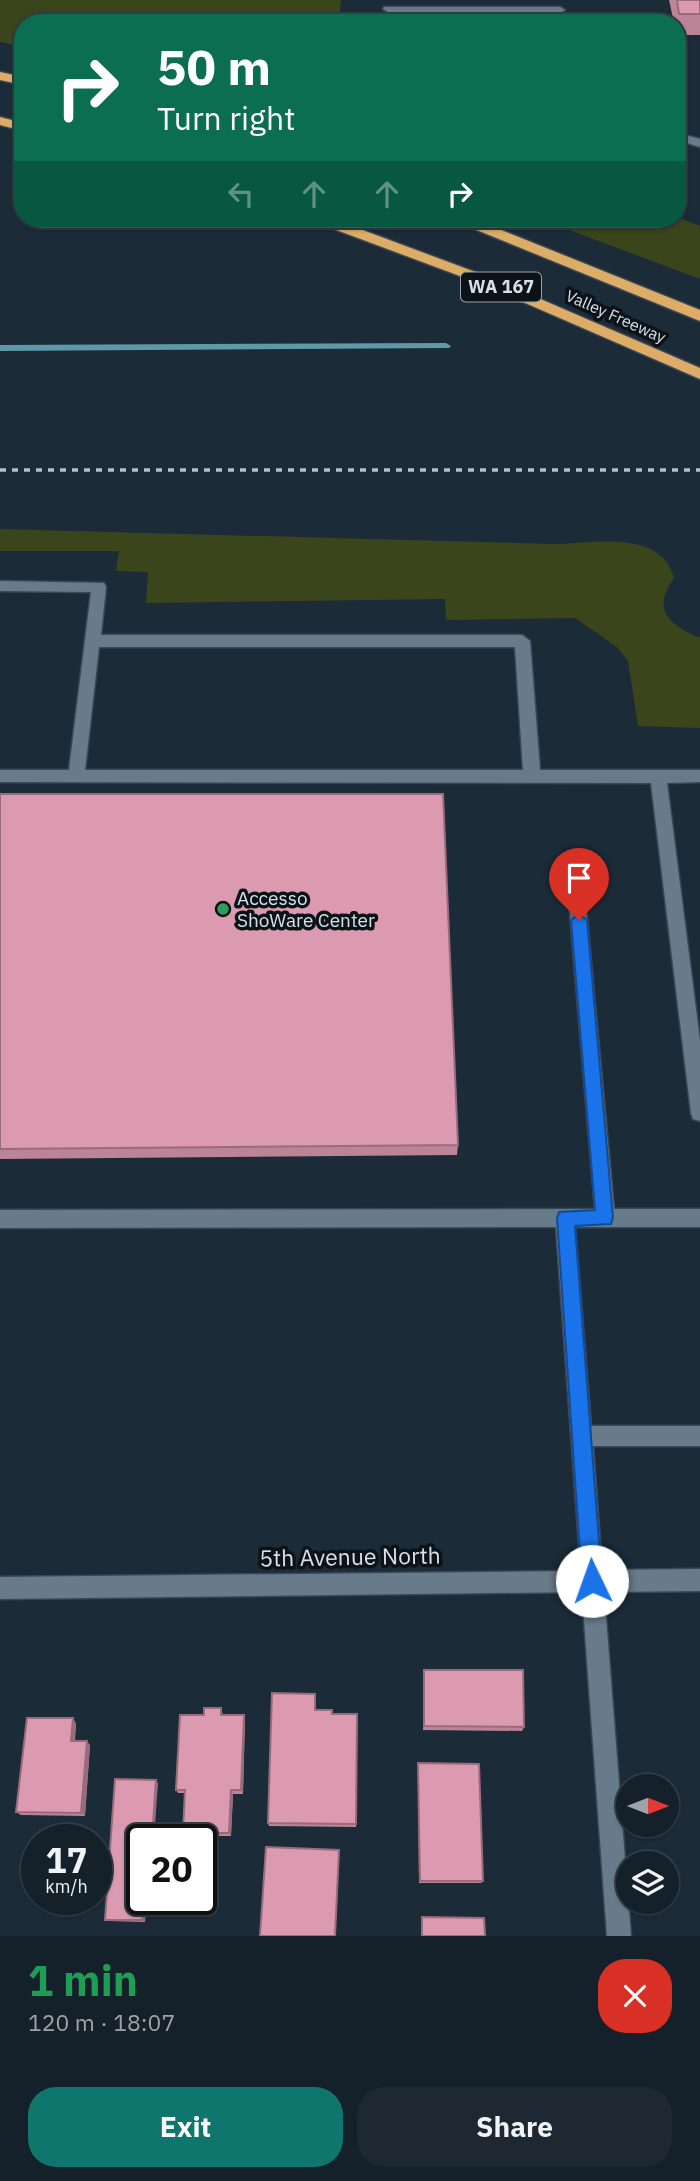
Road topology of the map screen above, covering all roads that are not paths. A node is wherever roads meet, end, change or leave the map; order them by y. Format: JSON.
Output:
{"nodes":[{"id":1,"x":560,"y":5,"type":"edge"},
{"id":2,"x":388,"y":9,"type":"dead end"},
{"id":3,"x":344,"y":228,"type":"edge"},
{"id":4,"x":484,"y":228,"type":"edge"},
{"id":5,"x":700,"y":316,"type":"edge"},
{"id":6,"x":700,"y":374,"type":"edge"},
{"id":7,"x":0,"y":586,"type":"edge"},
{"id":8,"x":93,"y":640,"type":"junction"},
{"id":9,"x":0,"y":776,"type":"edge"},
{"id":10,"x":76,"y":776,"type":"junction"},
{"id":11,"x":532,"y":776,"type":"junction"},
{"id":12,"x":700,"y":776,"type":"edge"},
{"id":13,"x":658,"y":777,"type":"junction"},
{"id":14,"x":574,"y":865,"type":"dead end"},
{"id":15,"x":700,"y":1113,"type":"edge"},
{"id":16,"x":565,"y":1218,"type":"junction"},
{"id":17,"x":605,"y":1218,"type":"junction"},
{"id":18,"x":700,"y":1218,"type":"edge"},
{"id":19,"x":0,"y":1219,"type":"edge"},
{"id":20,"x":581,"y":1436,"type":"junction"},
{"id":21,"x":700,"y":1436,"type":"edge"},
{"id":22,"x":700,"y":1580,"type":"edge"},
{"id":23,"x":592,"y":1581,"type":"junction"},
{"id":24,"x":0,"y":1588,"type":"edge"},
{"id":25,"x":619,"y":1936,"type":"edge"}],
"edges":[{"from":1,"to":2,"type":"street"},
{"from":3,"to":6,"type":"highway","name":"Valley Freeway","number":"WA 167"},
{"from":4,"to":5,"type":"highway","name":"Valley Freeway","number":"WA 167"},
{"from":7,"to":8,"type":"street"},
{"from":8,"to":10,"type":"street"},
{"from":8,"to":11,"type":"street"},
{"from":9,"to":10,"type":"street"},
{"from":10,"to":11,"type":"street"},
{"from":11,"to":13,"type":"street"},
{"from":12,"to":13,"type":"street"},
{"from":13,"to":15,"type":"street"},
{"from":14,"to":17,"type":"street"},
{"from":16,"to":17,"type":"street"},
{"from":16,"to":19,"type":"street"},
{"from":16,"to":20,"type":"street"},
{"from":17,"to":18,"type":"street"},
{"from":20,"to":21,"type":"street"},
{"from":20,"to":23,"type":"street"},
{"from":22,"to":23,"type":"street","name":"5th Avenue North"},
{"from":23,"to":24,"type":"street","name":"5th Avenue North"},
{"from":23,"to":25,"type":"street"}]}
